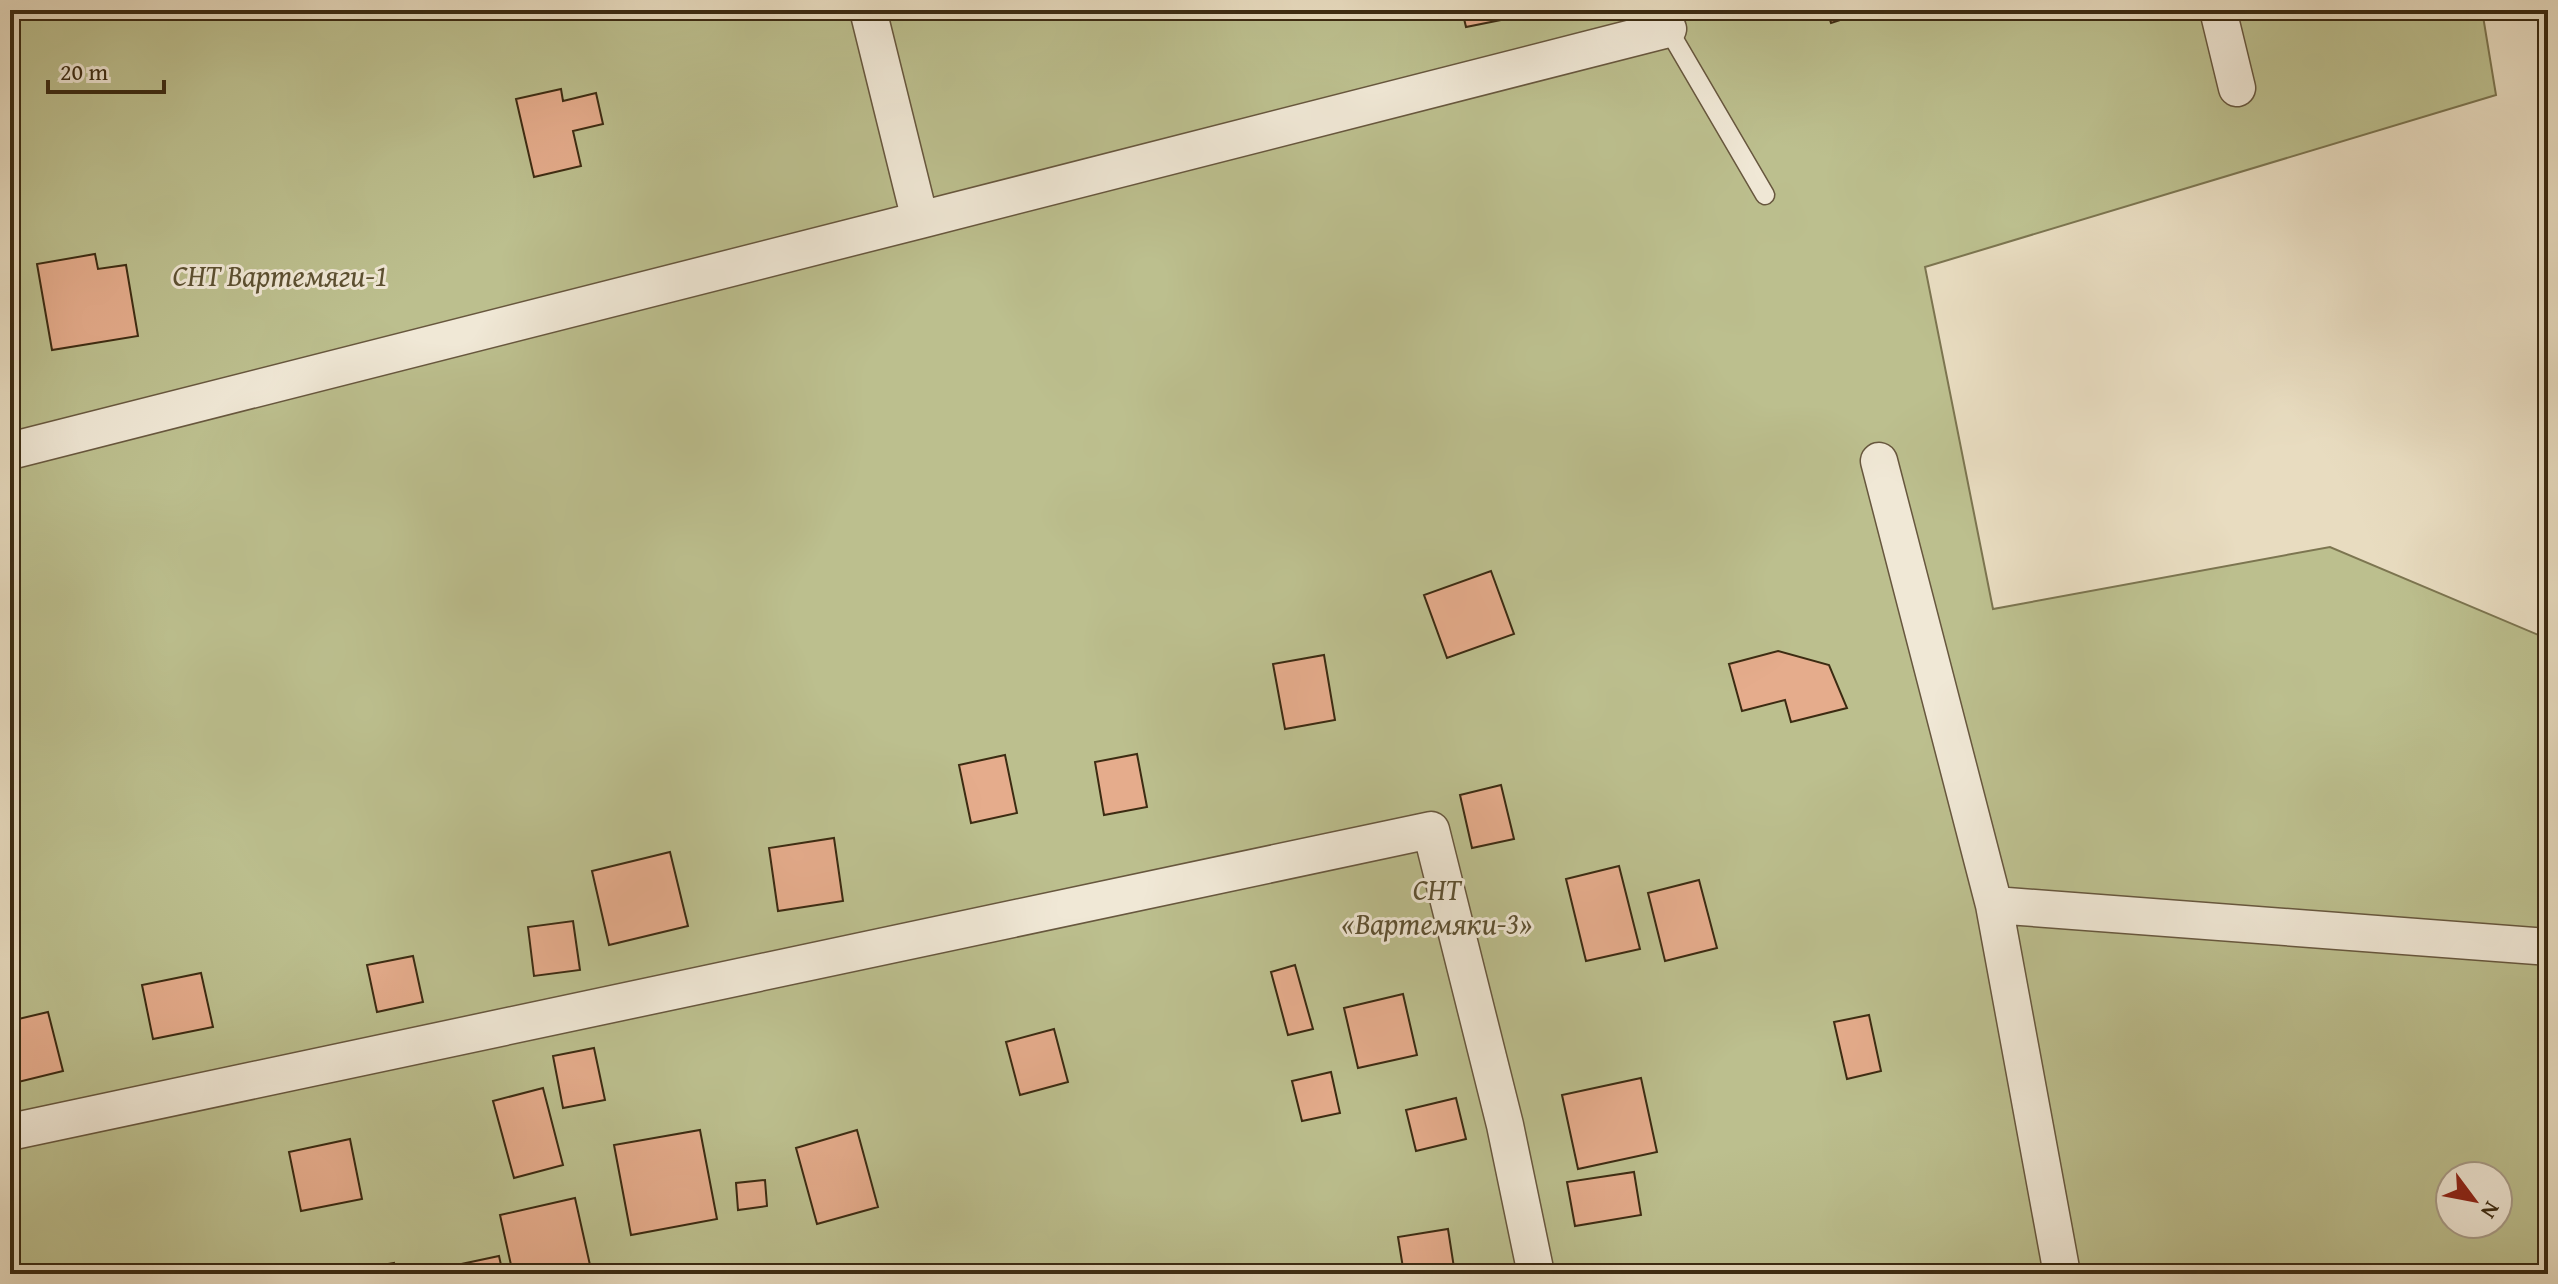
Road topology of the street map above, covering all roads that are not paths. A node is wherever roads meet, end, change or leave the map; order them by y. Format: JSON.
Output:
{"nodes":[{"id":1,"x":868,"y":10,"type":"edge"},
{"id":2,"x":2218,"y":10,"type":"edge"},
{"id":3,"x":1668,"y":29,"type":"joint"},
{"id":4,"x":2237,"y":88,"type":"dead end"},
{"id":5,"x":1765,"y":195,"type":"dead end"},
{"id":6,"x":920,"y":220,"type":"junction"},
{"id":7,"x":10,"y":451,"type":"edge"},
{"id":8,"x":1879,"y":461,"type":"dead end"},
{"id":9,"x":1994,"y":905,"type":"junction"},
{"id":10,"x":2548,"y":947,"type":"edge"},
{"id":11,"x":10,"y":1132,"type":"edge"},
{"id":12,"x":1536,"y":1274,"type":"edge"},
{"id":13,"x":2062,"y":1274,"type":"edge"}],
"edges":[{"from":1,"to":6,"type":"street"},
{"from":2,"to":4,"type":"street"},
{"from":3,"to":5,"type":"lane"},
{"from":3,"to":6,"type":"street"},
{"from":6,"to":7,"type":"street"},
{"from":8,"to":9,"type":"street"},
{"from":9,"to":10,"type":"street"},
{"from":9,"to":13,"type":"street"},
{"from":11,"to":12,"type":"street"}]}
